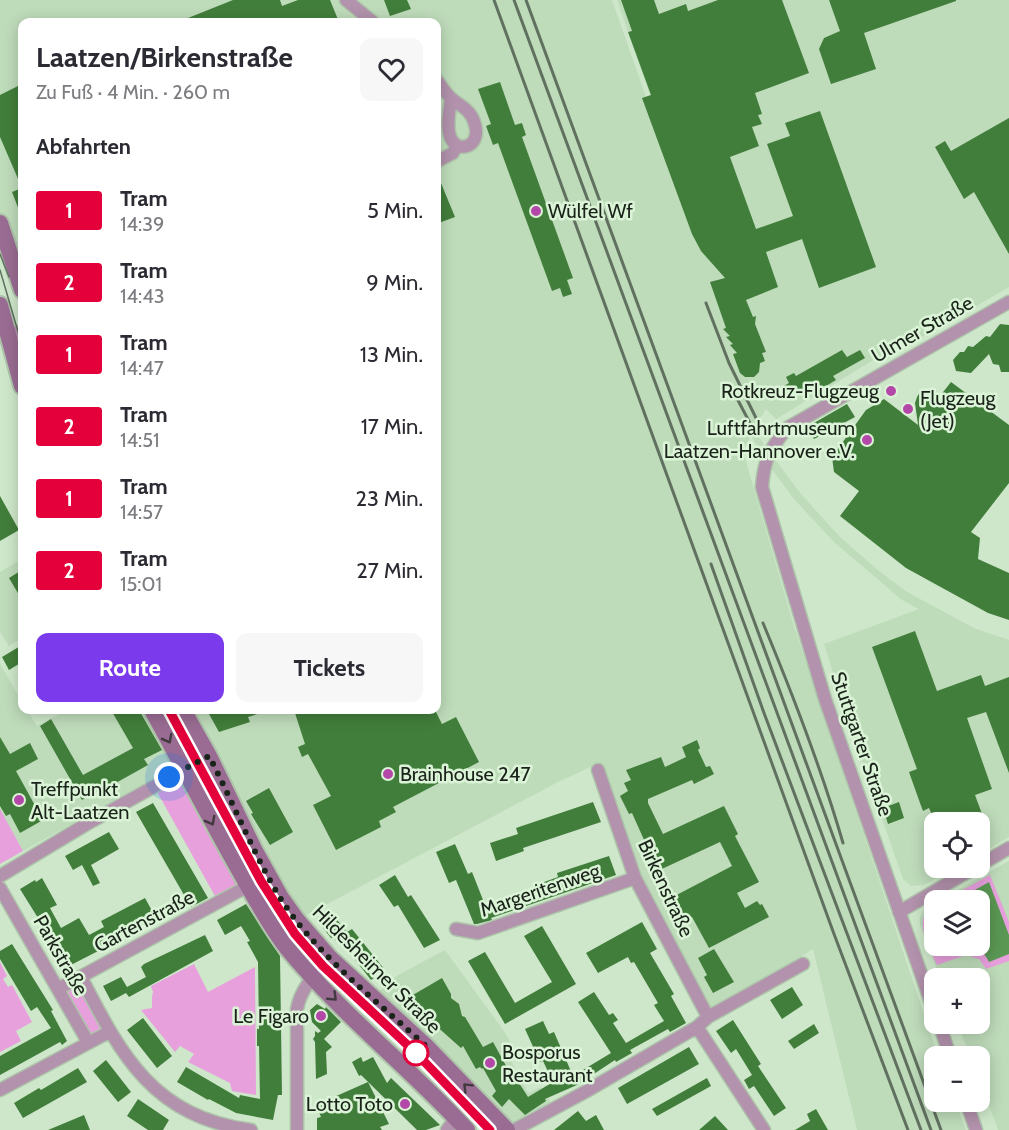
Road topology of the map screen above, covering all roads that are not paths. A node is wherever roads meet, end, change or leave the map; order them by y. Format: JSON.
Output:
{"nodes":[{"id":1,"x":346,"y":0,"type":"edge"},
{"id":2,"x":368,"y":18,"type":"edge"},
{"id":3,"x":441,"y":85,"type":"edge"},
{"id":4,"x":451,"y":98,"type":"junction"},
{"id":5,"x":457,"y":145,"type":"junction"},
{"id":6,"x":441,"y":159,"type":"edge"},
{"id":7,"x":0,"y":223,"type":"edge"},
{"id":8,"x":18,"y":278,"type":"edge"},
{"id":9,"x":1009,"y":302,"type":"edge"},
{"id":10,"x":0,"y":305,"type":"edge"},
{"id":11,"x":16,"y":333,"type":"edge"},
{"id":12,"x":18,"y":351,"type":"edge"},
{"id":13,"x":762,"y":487,"type":"joint"},
{"id":14,"x":154,"y":714,"type":"edge"},
{"id":15,"x":185,"y":714,"type":"edge"},
{"id":16,"x":209,"y":756,"type":"junction"},
{"id":17,"x":183,"y":769,"type":"junction"},
{"id":18,"x":598,"y":770,"type":"dead end"},
{"id":19,"x":1009,"y":848,"type":"edge"},
{"id":20,"x":990,"y":859,"type":"edge"},
{"id":21,"x":0,"y":876,"type":"edge"},
{"id":22,"x":635,"y":878,"type":"junction"},
{"id":23,"x":957,"y":878,"type":"edge"},
{"id":24,"x":248,"y":886,"type":"junction"},
{"id":25,"x":0,"y":888,"type":"edge"},
{"id":26,"x":899,"y":912,"type":"junction"},
{"id":27,"x":456,"y":929,"type":"dead end"},
{"id":28,"x":330,"y":958,"type":"junction"},
{"id":29,"x":803,"y":964,"type":"dead end"},
{"id":30,"x":81,"y":977,"type":"junction"},
{"id":31,"x":313,"y":977,"type":"junction"},
{"id":32,"x":924,"y":983,"type":"edge"},
{"id":33,"x":58,"y":989,"type":"junction"},
{"id":34,"x":708,"y":1017,"type":"junction"},
{"id":35,"x":697,"y":1027,"type":"junction"},
{"id":36,"x":109,"y":1032,"type":"junction"},
{"id":37,"x":88,"y":1042,"type":"junction"},
{"id":38,"x":0,"y":1090,"type":"edge"},
{"id":39,"x":970,"y":1112,"type":"edge"},
{"id":40,"x":457,"y":1126,"type":"edge"},
{"id":41,"x":251,"y":1130,"type":"edge"},
{"id":42,"x":297,"y":1130,"type":"edge"},
{"id":43,"x":507,"y":1130,"type":"edge"},
{"id":44,"x":514,"y":1130,"type":"edge"},
{"id":45,"x":764,"y":1130,"type":"edge"},
{"id":46,"x":976,"y":1130,"type":"edge"}],
"edges":[{"from":1,"to":2,"type":"street"},
{"from":3,"to":4,"type":"street"},
{"from":4,"to":5,"type":"street"},
{"from":4,"to":5,"type":"street"},
{"from":5,"to":6,"type":"street"},
{"from":7,"to":8,"type":"main road"},
{"from":9,"to":13,"type":"street","name":"Ulmer Straße"},
{"from":10,"to":11,"type":"main road"},
{"from":11,"to":12,"type":"main road"},
{"from":13,"to":26,"type":"street","name":"Stuttgarter Straße"},
{"from":14,"to":17,"type":"main road","one_way":true},
{"from":15,"to":16,"type":"main road","name":"Hildesheimer Straße"},
{"from":16,"to":17,"type":"street"},
{"from":16,"to":28,"type":"main road","name":"Hildesheimer Straße"},
{"from":17,"to":21,"type":"street"},
{"from":17,"to":24,"type":"main road","one_way":true},
{"from":18,"to":22,"type":"street","name":"Birkenstraße"},
{"from":19,"to":20,"type":"street"},
{"from":22,"to":27,"type":"street","name":"Margeritenweg"},
{"from":22,"to":34,"type":"street","name":"Birkenstraße"},
{"from":23,"to":26,"type":"street"},
{"from":24,"to":30,"type":"street","name":"Gartenstraße"},
{"from":24,"to":31,"type":"main road"},
{"from":25,"to":33,"type":"street","name":"Parkstraße"},
{"from":26,"to":32,"type":"street","name":"Stuttgarter Straße"},
{"from":28,"to":31,"type":"street"},
{"from":43,"to":28,"type":"main road","name":"Hildesheimer Straße","one_way":true},
{"from":29,"to":34,"type":"street"},
{"from":30,"to":33,"type":"street","name":"Gartenstraße"},
{"from":30,"to":36,"type":"street","name":"Parkstraße"},
{"from":31,"to":40,"type":"main road","one_way":true},
{"from":31,"to":42,"type":"street"},
{"from":33,"to":37,"type":"street","name":"Parkstraße"},
{"from":34,"to":35,"type":"street"},
{"from":35,"to":44,"type":"street"},
{"from":35,"to":45,"type":"street"},
{"from":36,"to":37,"type":"street"},
{"from":36,"to":41,"type":"street","name":"Parkstraße"},
{"from":37,"to":38,"type":"street"},
{"from":39,"to":46,"type":"street"}]}
